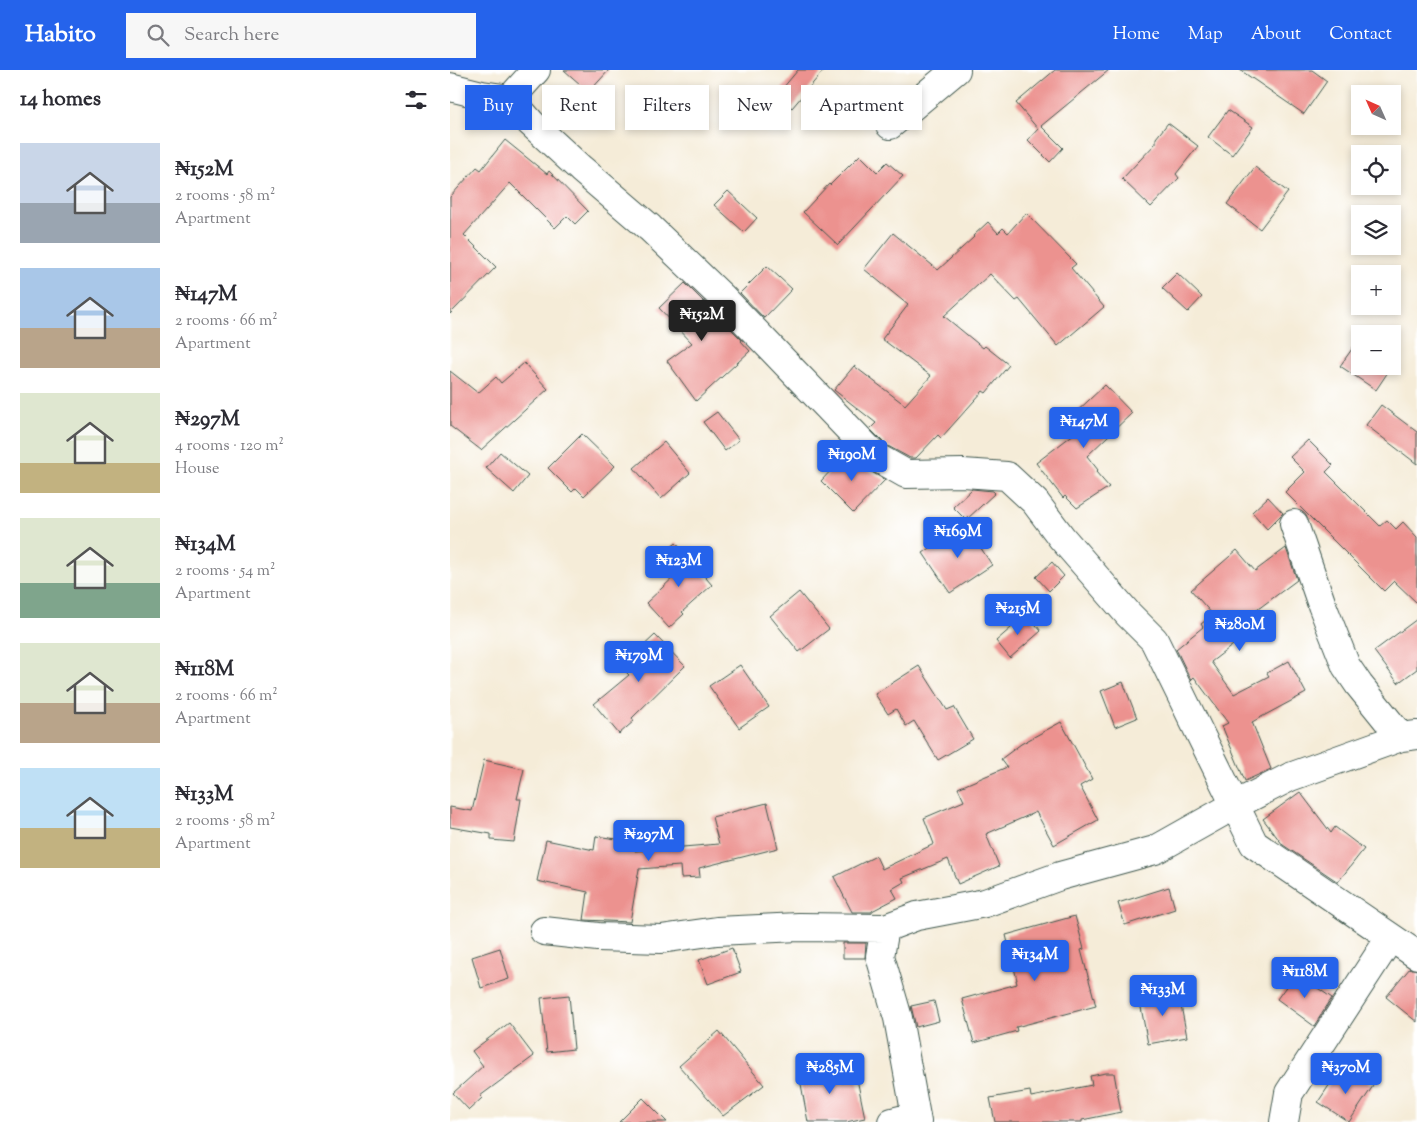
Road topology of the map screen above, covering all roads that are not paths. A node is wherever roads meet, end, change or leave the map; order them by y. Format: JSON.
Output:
{"nodes":[{"id":1,"x":536,"y":70,"type":"edge"},
{"id":2,"x":956,"y":70,"type":"edge"},
{"id":3,"x":523,"y":85,"type":"edge"},
{"id":4,"x":450,"y":87,"type":"edge"},
{"id":5,"x":465,"y":91,"type":"edge"},
{"id":6,"x":922,"y":98,"type":"edge"},
{"id":7,"x":532,"y":124,"type":"edge"},
{"id":8,"x":1294,"y":524,"type":"dead end"},
{"id":9,"x":1409,"y":736,"type":"edge"},
{"id":10,"x":1235,"y":805,"type":"junction"},
{"id":11,"x":885,"y":928,"type":"junction"},
{"id":12,"x":544,"y":931,"type":"dead end"},
{"id":13,"x":1390,"y":938,"type":"junction"},
{"id":14,"x":1417,"y":955,"type":"edge"},
{"id":15,"x":908,"y":1120,"type":"edge"},
{"id":16,"x":1284,"y":1122,"type":"edge"}],
"edges":[{"from":1,"to":3,"type":"street"},
{"from":2,"to":6,"type":"street"},
{"from":4,"to":5,"type":"street"},
{"from":7,"to":10,"type":"street"},
{"from":8,"to":9,"type":"street"},
{"from":9,"to":10,"type":"street"},
{"from":10,"to":11,"type":"street"},
{"from":10,"to":13,"type":"street"},
{"from":11,"to":12,"type":"street"},
{"from":11,"to":15,"type":"street"},
{"from":13,"to":14,"type":"street"},
{"from":13,"to":16,"type":"street"}]}
